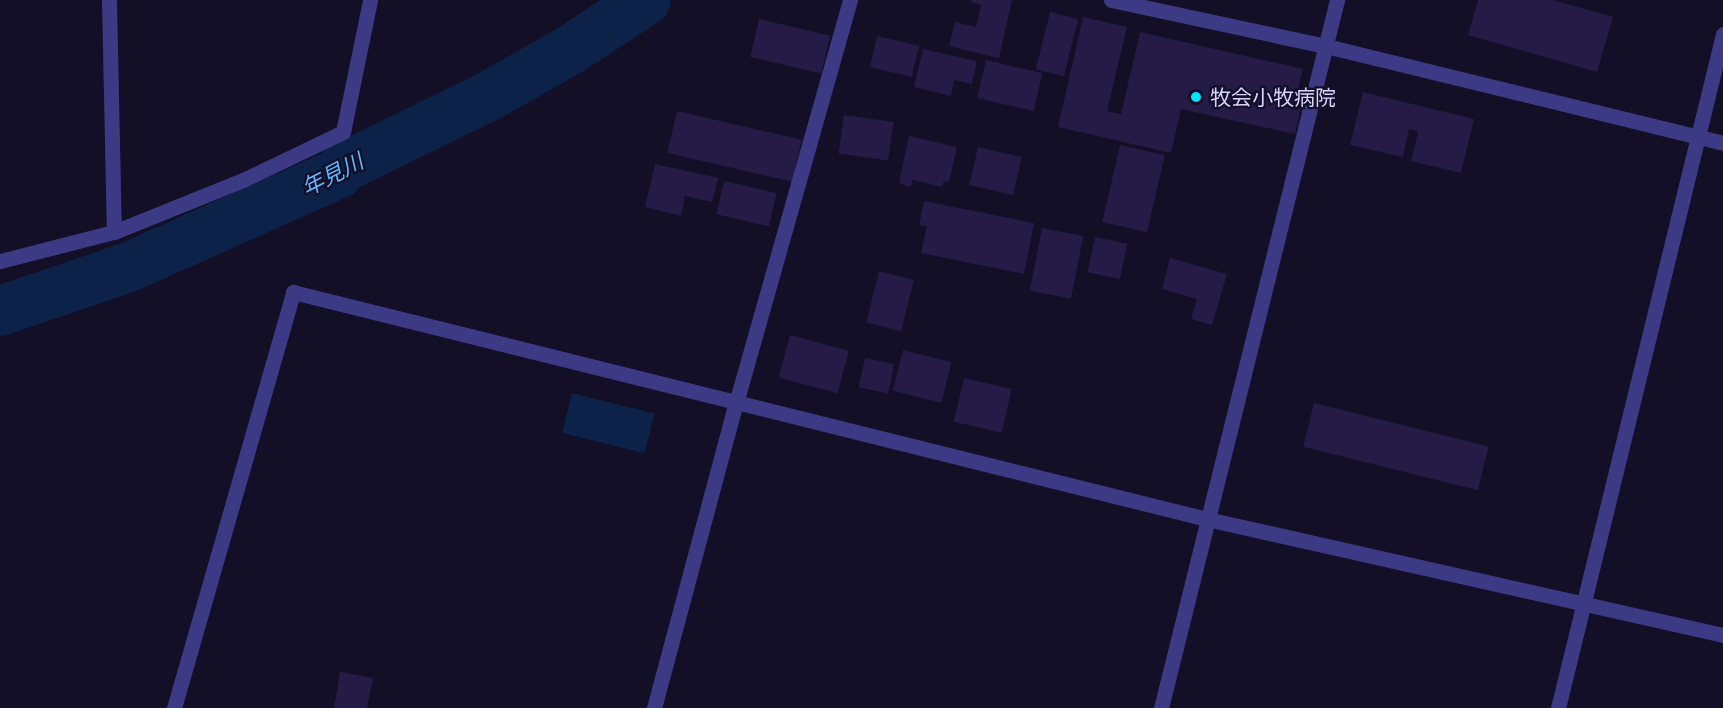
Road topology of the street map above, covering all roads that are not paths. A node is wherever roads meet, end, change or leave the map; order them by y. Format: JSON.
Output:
{"nodes":[{"id":1,"x":109,"y":0,"type":"edge"},
{"id":2,"x":370,"y":0,"type":"edge"},
{"id":3,"x":850,"y":0,"type":"edge"},
{"id":4,"x":1112,"y":0,"type":"edge"},
{"id":5,"x":1337,"y":0,"type":"edge"},
{"id":6,"x":1723,"y":34,"type":"edge"},
{"id":7,"x":1326,"y":46,"type":"junction"},
{"id":8,"x":1697,"y":137,"type":"junction"},
{"id":9,"x":1723,"y":143,"type":"edge"},
{"id":10,"x":114,"y":232,"type":"junction"},
{"id":11,"x":0,"y":261,"type":"edge"},
{"id":12,"x":736,"y":403,"type":"junction"},
{"id":13,"x":1207,"y":519,"type":"junction"},
{"id":14,"x":1584,"y":602,"type":"junction"},
{"id":15,"x":1723,"y":635,"type":"edge"},
{"id":16,"x":174,"y":708,"type":"edge"},
{"id":17,"x":654,"y":708,"type":"edge"},
{"id":18,"x":1161,"y":708,"type":"edge"},
{"id":19,"x":1558,"y":708,"type":"edge"}],
"edges":[{"from":1,"to":10,"type":"street"},
{"from":2,"to":10,"type":"street"},
{"from":3,"to":12,"type":"street"},
{"from":4,"to":7,"type":"street"},
{"from":5,"to":7,"type":"street"},
{"from":6,"to":8,"type":"street"},
{"from":7,"to":8,"type":"street"},
{"from":7,"to":13,"type":"street"},
{"from":8,"to":9,"type":"street"},
{"from":8,"to":14,"type":"street"},
{"from":10,"to":11,"type":"street"},
{"from":12,"to":13,"type":"street"},
{"from":12,"to":16,"type":"street"},
{"from":12,"to":17,"type":"street"},
{"from":13,"to":14,"type":"street"},
{"from":13,"to":18,"type":"street"},
{"from":14,"to":15,"type":"street"},
{"from":14,"to":19,"type":"street"}]}
